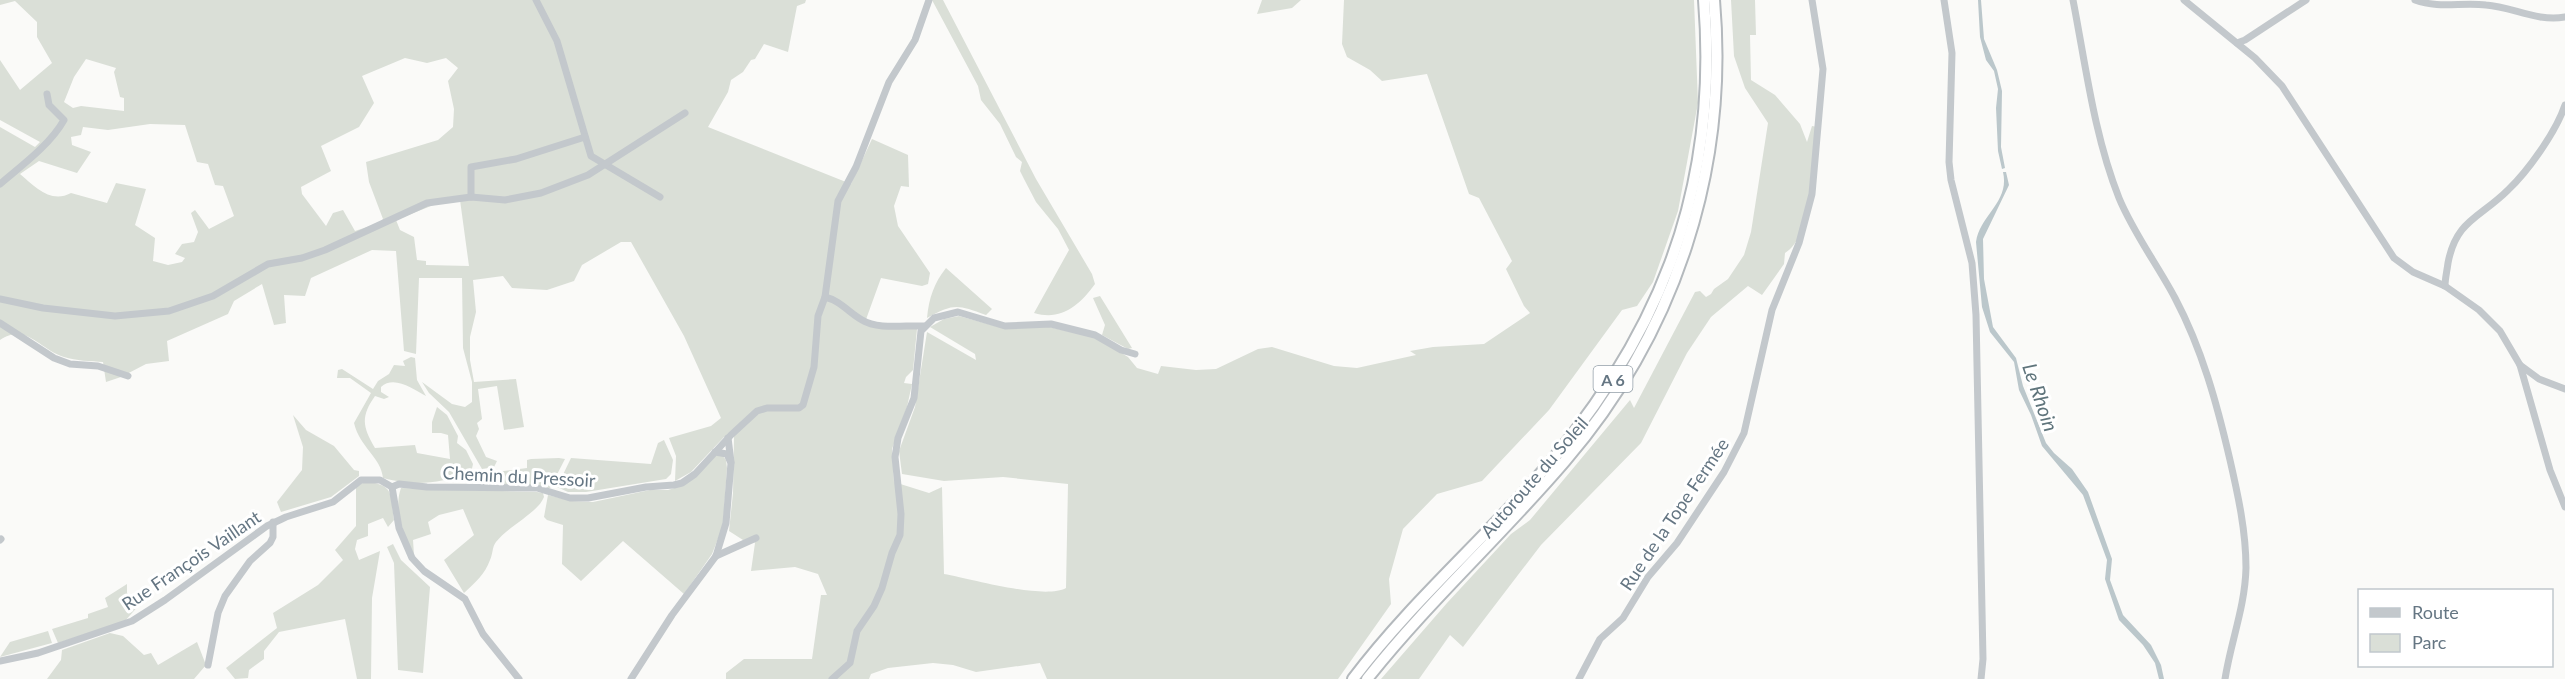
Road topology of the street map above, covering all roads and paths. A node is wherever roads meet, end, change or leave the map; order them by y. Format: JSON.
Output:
{"nodes":[{"id":1,"x":536,"y":0,"type":"edge"},
{"id":2,"x":929,"y":0,"type":"edge"},
{"id":3,"x":1704,"y":0,"type":"edge"},
{"id":4,"x":1714,"y":0,"type":"edge"},
{"id":5,"x":1812,"y":0,"type":"edge"},
{"id":6,"x":1944,"y":0,"type":"edge"},
{"id":7,"x":2073,"y":0,"type":"edge"},
{"id":8,"x":2184,"y":0,"type":"edge"},
{"id":9,"x":2306,"y":0,"type":"edge"},
{"id":10,"x":2415,"y":0,"type":"edge"},
{"id":11,"x":2565,"y":17,"type":"edge"},
{"id":12,"x":2236,"y":43,"type":"junction"},
{"id":13,"x":46,"y":94,"type":"dead end"},
{"id":14,"x":2565,"y":105,"type":"edge"},
{"id":15,"x":684,"y":112,"type":"dead end"},
{"id":16,"x":585,"y":136,"type":"junction"},
{"id":17,"x":604,"y":165,"type":"junction"},
{"id":18,"x":0,"y":184,"type":"edge"},
{"id":19,"x":471,"y":196,"type":"junction"},
{"id":20,"x":660,"y":197,"type":"dead end"},
{"id":21,"x":2445,"y":286,"type":"junction"},
{"id":22,"x":825,"y":297,"type":"junction"},
{"id":23,"x":0,"y":299,"type":"edge"},
{"id":24,"x":0,"y":323,"type":"edge"},
{"id":25,"x":924,"y":326,"type":"junction"},
{"id":26,"x":1135,"y":354,"type":"dead end"},
{"id":27,"x":2520,"y":365,"type":"junction"},
{"id":28,"x":128,"y":376,"type":"dead end"},
{"id":29,"x":2565,"y":389,"type":"edge"},
{"id":30,"x":729,"y":436,"type":"junction"},
{"id":31,"x":715,"y":452,"type":"junction"},
{"id":32,"x":731,"y":463,"type":"junction"},
{"id":33,"x":392,"y":486,"type":"junction"},
{"id":34,"x":2565,"y":507,"type":"edge"},
{"id":35,"x":273,"y":522,"type":"junction"},
{"id":36,"x":756,"y":538,"type":"dead end"},
{"id":37,"x":716,"y":556,"type":"junction"},
{"id":38,"x":0,"y":662,"type":"edge"},
{"id":39,"x":208,"y":665,"type":"dead end"},
{"id":40,"x":519,"y":679,"type":"edge"},
{"id":41,"x":631,"y":679,"type":"edge"},
{"id":42,"x":832,"y":679,"type":"edge"},
{"id":43,"x":1353,"y":679,"type":"edge"},
{"id":44,"x":1366,"y":679,"type":"edge"},
{"id":45,"x":1579,"y":679,"type":"edge"},
{"id":46,"x":1981,"y":679,"type":"edge"},
{"id":47,"x":2225,"y":679,"type":"edge"}],
"edges":[{"from":1,"to":16,"type":"street"},
{"from":2,"to":22,"type":"street"},
{"from":3,"to":43,"type":"highway","name":"Autoroute du Soleil","number":"A 6"},
{"from":4,"to":44,"type":"highway","name":"Autoroute du Soleil","number":"A 6"},
{"from":5,"to":45,"type":"street","name":"Rue de la Tope Fermée"},
{"from":6,"to":46,"type":"street"},
{"from":7,"to":47,"type":"street"},
{"from":8,"to":12,"type":"street"},
{"from":9,"to":12,"type":"street"},
{"from":10,"to":11,"type":"street"},
{"from":12,"to":21,"type":"street"},
{"from":13,"to":18,"type":"street"},
{"from":14,"to":21,"type":"street"},
{"from":15,"to":17,"type":"street"},
{"from":16,"to":17,"type":"street"},
{"from":16,"to":19,"type":"street"},
{"from":17,"to":19,"type":"street"},
{"from":17,"to":20,"type":"street"},
{"from":19,"to":23,"type":"street"},
{"from":21,"to":27,"type":"street"},
{"from":22,"to":25,"type":"street"},
{"from":22,"to":30,"type":"street","name":"Chemin du Pressoir"},
{"from":24,"to":28,"type":"street"},
{"from":25,"to":26,"type":"street"},
{"from":25,"to":42,"type":"street"},
{"from":27,"to":29,"type":"street"},
{"from":27,"to":34,"type":"street"},
{"from":30,"to":31,"type":"street","name":"Chemin du Pressoir"},
{"from":30,"to":32,"type":"street"},
{"from":31,"to":32,"type":"street"},
{"from":31,"to":33,"type":"street","name":"Chemin du Pressoir"},
{"from":32,"to":37,"type":"street"},
{"from":33,"to":35,"type":"street","name":"Rue François Vaillant"},
{"from":33,"to":40,"type":"street"},
{"from":35,"to":38,"type":"street","name":"Rue François Vaillant"},
{"from":35,"to":39,"type":"street"},
{"from":36,"to":37,"type":"street"},
{"from":37,"to":41,"type":"street"}]}
